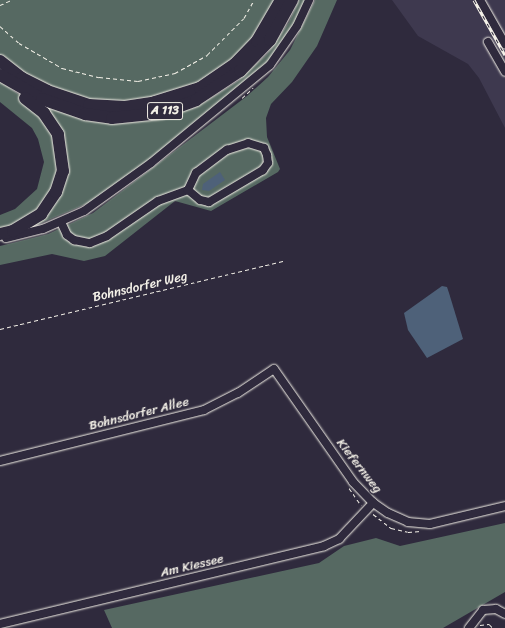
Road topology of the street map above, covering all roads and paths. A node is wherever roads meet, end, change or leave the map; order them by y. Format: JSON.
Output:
{"nodes":[{"id":1,"x":11,"y":0,"type":"edge"},
{"id":2,"x":254,"y":0,"type":"edge"},
{"id":3,"x":281,"y":0,"type":"edge"},
{"id":4,"x":292,"y":0,"type":"edge"},
{"id":5,"x":308,"y":0,"type":"edge"},
{"id":6,"x":480,"y":0,"type":"edge"},
{"id":7,"x":0,"y":5,"type":"edge"},
{"id":8,"x":0,"y":26,"type":"edge"},
{"id":9,"x":488,"y":42,"type":"dead end"},
{"id":10,"x":505,"y":44,"type":"edge"},
{"id":11,"x":0,"y":61,"type":"edge"},
{"id":12,"x":505,"y":72,"type":"edge"},
{"id":13,"x":0,"y":76,"type":"edge"},
{"id":14,"x":0,"y":79,"type":"edge"},
{"id":15,"x":188,"y":190,"type":"junction"},
{"id":16,"x":61,"y":222,"type":"junction"},
{"id":17,"x":0,"y":234,"type":"edge"},
{"id":18,"x":0,"y":239,"type":"edge"},
{"id":19,"x":284,"y":262,"type":"dead end"},
{"id":20,"x":0,"y":329,"type":"edge"},
{"id":21,"x":274,"y":369,"type":"joint"},
{"id":22,"x":0,"y":461,"type":"edge"},
{"id":23,"x":344,"y":482,"type":"dead end"},
{"id":24,"x":373,"y":503,"type":"junction"},
{"id":25,"x":505,"y":506,"type":"edge"},
{"id":26,"x":367,"y":510,"type":"junction"},
{"id":27,"x":427,"y":530,"type":"dead end"},
{"id":28,"x":505,"y":614,"type":"edge"},
{"id":29,"x":0,"y":624,"type":"edge"},
{"id":30,"x":473,"y":628,"type":"edge"},
{"id":31,"x":494,"y":628,"type":"edge"}],
"edges":[{"from":1,"to":7,"type":"path"},
{"from":2,"to":8,"type":"path"},
{"from":3,"to":11,"type":"highway"},
{"from":4,"to":13,"type":"highway","number":"A 113"},
{"from":5,"to":16,"type":"street"},
{"from":6,"to":10,"type":"street"},
{"from":9,"to":12,"type":"street"},
{"from":14,"to":17,"type":"highway"},
{"from":15,"to":15,"type":"street"},
{"from":15,"to":16,"type":"street"},
{"from":16,"to":18,"type":"street"},
{"from":19,"to":20,"type":"path","name":"Bohnsdorfer Weg"},
{"from":21,"to":22,"type":"street","name":"Bohnsdorfer Allee"},
{"from":21,"to":24,"type":"street","name":"Kiefernweg"},
{"from":23,"to":26,"type":"path"},
{"from":24,"to":25,"type":"street","name":"Kiefernweg"},
{"from":24,"to":26,"type":"street","name":"Am Kiessee"},
{"from":26,"to":27,"type":"path"},
{"from":26,"to":29,"type":"street","name":"Am Kiessee"},
{"from":28,"to":30,"type":"street"},
{"from":30,"to":31,"type":"path"}]}
